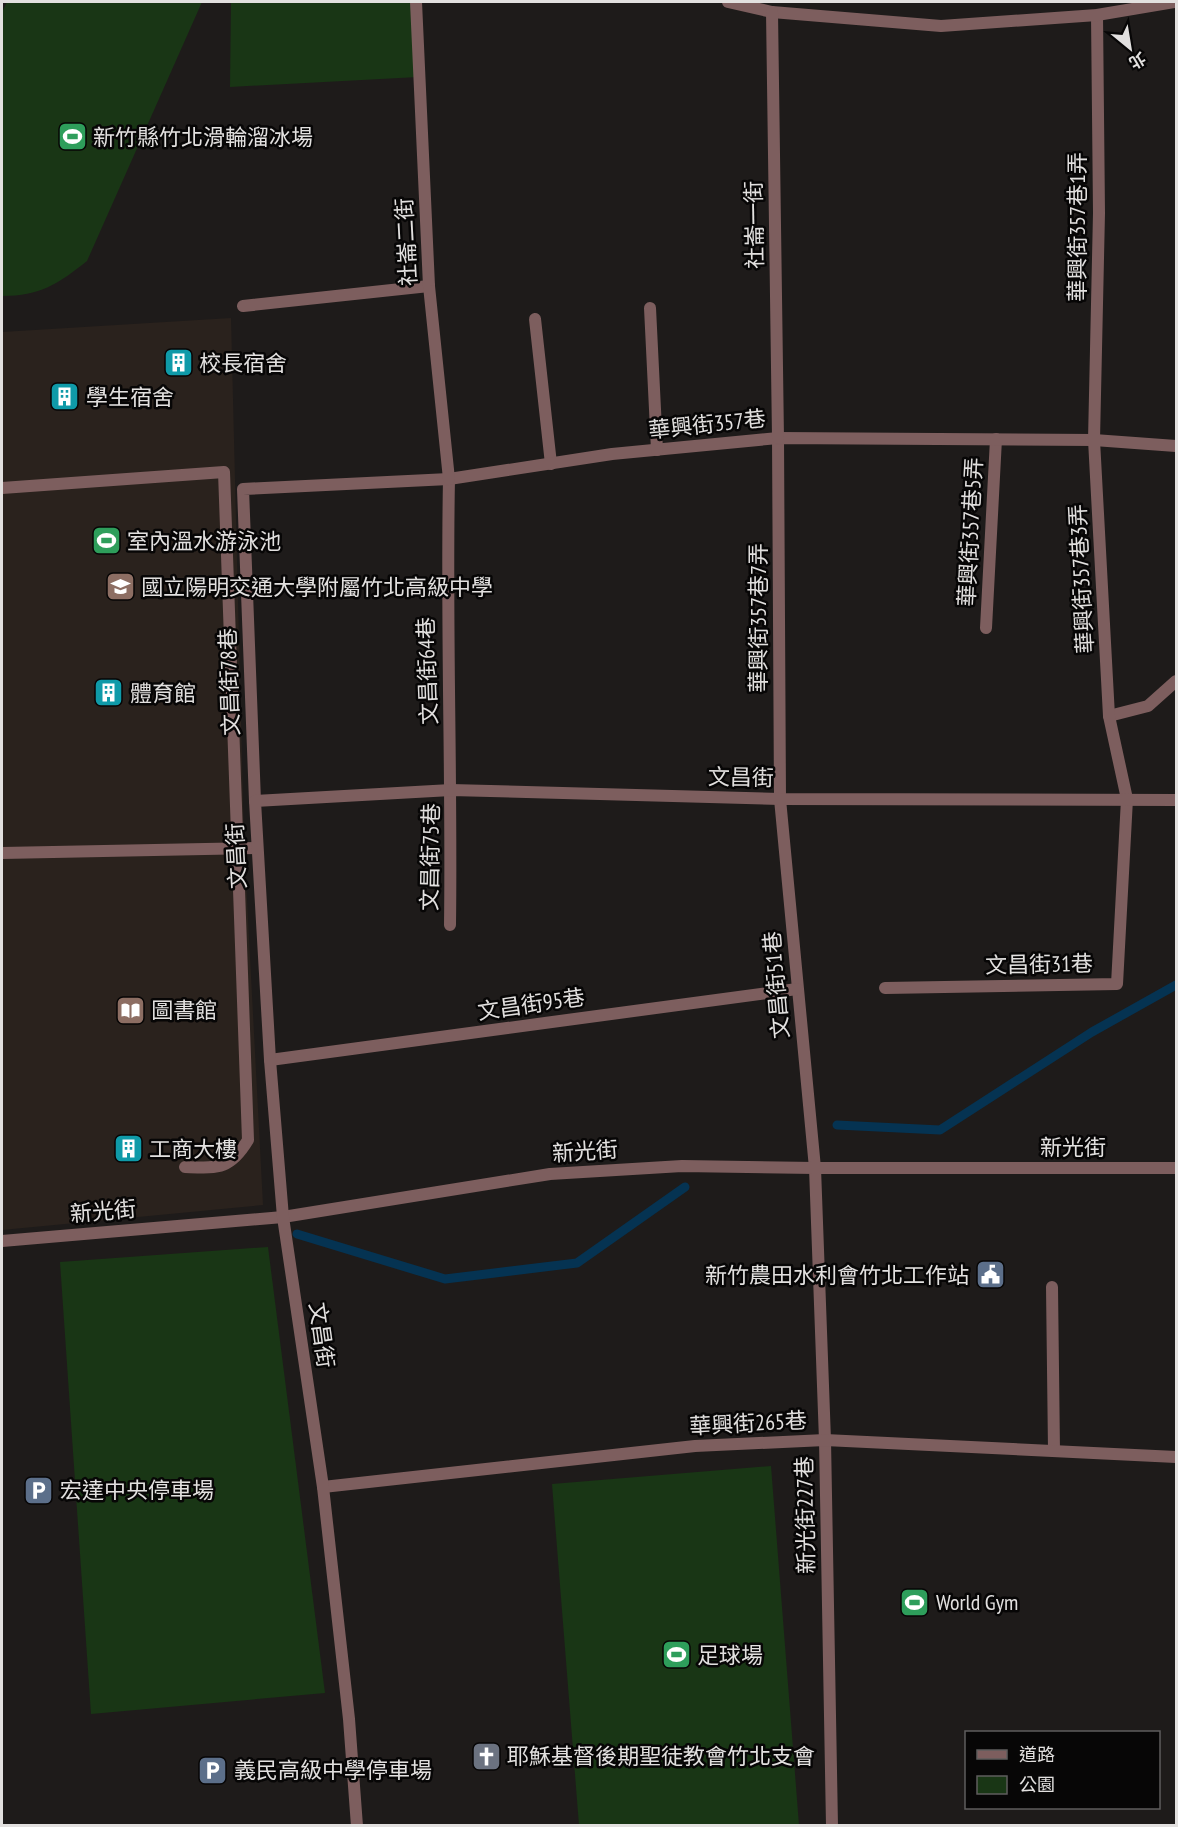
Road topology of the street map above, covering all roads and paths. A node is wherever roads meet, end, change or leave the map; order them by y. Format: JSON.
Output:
{"nodes":[{"id":1,"x":416,"y":2,"type":"edge"},
{"id":2,"x":728,"y":2,"type":"edge"},
{"id":3,"x":1174,"y":2,"type":"edge"},
{"id":4,"x":772,"y":12,"type":"junction"},
{"id":5,"x":1097,"y":15,"type":"junction"},
{"id":6,"x":429,"y":286,"type":"junction"},
{"id":7,"x":243,"y":306,"type":"dead end"},
{"id":8,"x":650,"y":308,"type":"dead end"},
{"id":9,"x":535,"y":319,"type":"dead end"},
{"id":10,"x":778,"y":438,"type":"junction"},
{"id":11,"x":996,"y":439,"type":"junction"},
{"id":12,"x":1095,"y":440,"type":"junction"},
{"id":13,"x":1176,"y":446,"type":"edge"},
{"id":14,"x":657,"y":450,"type":"junction"},
{"id":15,"x":551,"y":464,"type":"junction"},
{"id":16,"x":449,"y":479,"type":"junction"},
{"id":17,"x":2,"y":488,"type":"edge"},
{"id":18,"x":243,"y":489,"type":"joint"},
{"id":19,"x":987,"y":628,"type":"dead end"},
{"id":20,"x":1176,"y":681,"type":"edge"},
{"id":21,"x":1109,"y":716,"type":"junction"},
{"id":22,"x":452,"y":790,"type":"junction"},
{"id":23,"x":780,"y":799,"type":"junction"},
{"id":24,"x":1127,"y":799,"type":"junction"},
{"id":25,"x":1176,"y":800,"type":"edge"},
{"id":26,"x":255,"y":801,"type":"junction"},
{"id":27,"x":236,"y":848,"type":"junction"},
{"id":28,"x":256,"y":848,"type":"junction"},
{"id":29,"x":2,"y":853,"type":"edge"},
{"id":30,"x":450,"y":925,"type":"dead end"},
{"id":31,"x":885,"y":988,"type":"dead end"},
{"id":32,"x":797,"y":989,"type":"junction"},
{"id":33,"x":270,"y":1060,"type":"junction"},
{"id":34,"x":185,"y":1167,"type":"dead end"},
{"id":35,"x":815,"y":1168,"type":"junction"},
{"id":36,"x":1176,"y":1168,"type":"edge"},
{"id":37,"x":284,"y":1217,"type":"junction"},
{"id":38,"x":2,"y":1241,"type":"edge"},
{"id":39,"x":1052,"y":1287,"type":"dead end"},
{"id":40,"x":825,"y":1440,"type":"junction"},
{"id":41,"x":1054,"y":1451,"type":"junction"},
{"id":42,"x":1176,"y":1457,"type":"edge"},
{"id":43,"x":323,"y":1487,"type":"junction"},
{"id":44,"x":357,"y":1826,"type":"edge"},
{"id":45,"x":832,"y":1826,"type":"edge"}],
"edges":[{"from":1,"to":6,"type":"street","name":"社崙二街"},
{"from":2,"to":4,"type":"street"},
{"from":3,"to":5,"type":"street"},
{"from":4,"to":5,"type":"street"},
{"from":4,"to":10,"type":"street","name":"社崙一街"},
{"from":5,"to":12,"type":"street","name":"華興街357巷1弄"},
{"from":6,"to":7,"type":"street"},
{"from":6,"to":16,"type":"street","name":"社崙二街"},
{"from":8,"to":14,"type":"street"},
{"from":9,"to":15,"type":"street"},
{"from":10,"to":11,"type":"street","name":"華興街357巷"},
{"from":10,"to":14,"type":"street","name":"華興街357巷"},
{"from":10,"to":23,"type":"street","name":"華興街357巷7弄"},
{"from":11,"to":12,"type":"street","name":"華興街357巷"},
{"from":11,"to":19,"type":"street","name":"華興街357巷5弄"},
{"from":12,"to":13,"type":"street","name":"華興街357巷"},
{"from":12,"to":21,"type":"street","name":"華興街357巷3弄"},
{"from":14,"to":15,"type":"street","name":"華興街357巷"},
{"from":15,"to":16,"type":"street","name":"華興街357巷"},
{"from":16,"to":18,"type":"street","name":"華興街357巷"},
{"from":16,"to":22,"type":"street","name":"文昌街64巷"},
{"from":17,"to":27,"type":"street"},
{"from":18,"to":26,"type":"street","name":"文昌街78巷"},
{"from":20,"to":21,"type":"street"},
{"from":21,"to":24,"type":"street","name":"華興街357巷3弄"},
{"from":22,"to":23,"type":"street","name":"文昌街"},
{"from":22,"to":26,"type":"street","name":"文昌街"},
{"from":22,"to":30,"type":"street","name":"文昌街75巷"},
{"from":23,"to":24,"type":"street","name":"文昌街"},
{"from":23,"to":32,"type":"street","name":"文昌街51巷"},
{"from":24,"to":25,"type":"street","name":"文昌街"},
{"from":24,"to":31,"type":"street","name":"文昌街31巷"},
{"from":26,"to":28,"type":"street","name":"文昌街"},
{"from":27,"to":28,"type":"street"},
{"from":27,"to":29,"type":"street"},
{"from":27,"to":34,"type":"street"},
{"from":28,"to":33,"type":"street","name":"文昌街"},
{"from":32,"to":33,"type":"street","name":"文昌街95巷"},
{"from":32,"to":35,"type":"street","name":"文昌街51巷"},
{"from":33,"to":37,"type":"street","name":"文昌街"},
{"from":35,"to":36,"type":"street","name":"新光街"},
{"from":35,"to":37,"type":"street","name":"新光街"},
{"from":35,"to":40,"type":"street","name":"新光街227巷"},
{"from":37,"to":38,"type":"street","name":"新光街"},
{"from":37,"to":43,"type":"street","name":"文昌街"},
{"from":39,"to":41,"type":"street"},
{"from":40,"to":41,"type":"street","name":"華興街265巷"},
{"from":40,"to":43,"type":"street","name":"華興街265巷"},
{"from":40,"to":45,"type":"street","name":"新光街227巷"},
{"from":41,"to":42,"type":"street","name":"華興街265巷"},
{"from":43,"to":44,"type":"street","name":"文昌街"}]}
